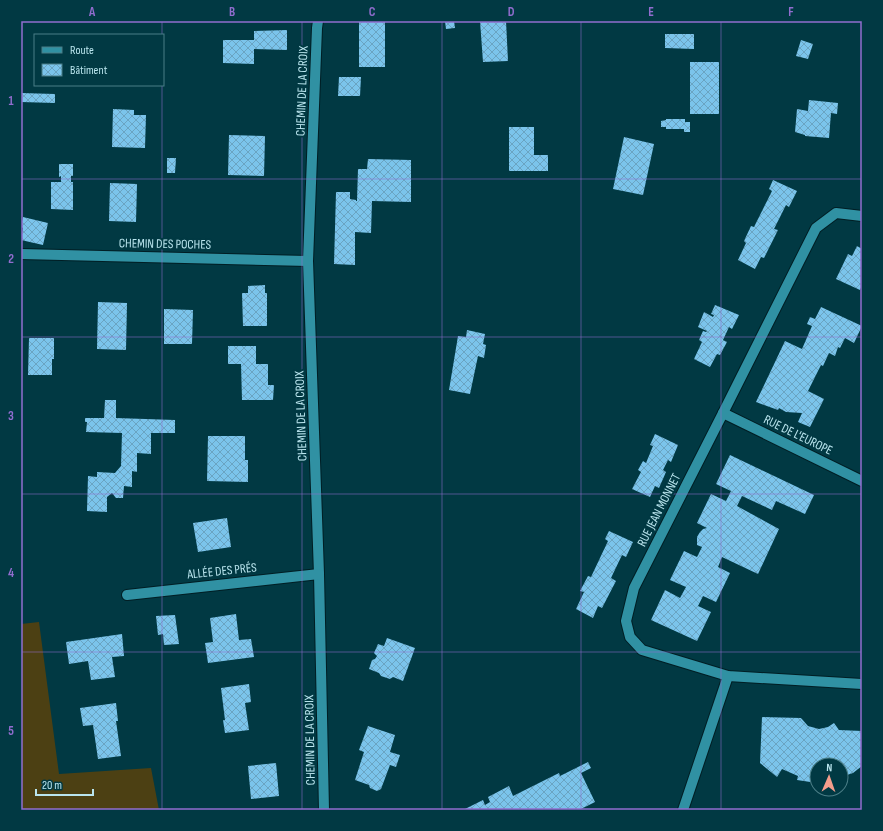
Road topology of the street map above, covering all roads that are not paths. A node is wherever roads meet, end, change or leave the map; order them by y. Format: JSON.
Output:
{"nodes":[{"id":1,"x":318,"y":21,"type":"edge"},
{"id":2,"x":862,"y":216,"type":"edge"},
{"id":3,"x":21,"y":254,"type":"edge"},
{"id":4,"x":308,"y":261,"type":"junction"},
{"id":5,"x":723,"y":413,"type":"junction"},
{"id":6,"x":862,"y":481,"type":"edge"},
{"id":7,"x":319,"y":574,"type":"junction"},
{"id":8,"x":127,"y":595,"type":"dead end"},
{"id":9,"x":728,"y":676,"type":"junction"},
{"id":10,"x":862,"y":684,"type":"edge"},
{"id":11,"x":324,"y":810,"type":"edge"},
{"id":12,"x":683,"y":810,"type":"edge"}],
"edges":[{"from":1,"to":4,"type":"street","name":"CHEMIN DE LA CROIX"},
{"from":2,"to":5,"type":"street","name":"RUE JEAN MONNET"},
{"from":3,"to":4,"type":"street","name":"CHEMIN DES POCHES"},
{"from":4,"to":7,"type":"street","name":"CHEMIN DE LA CROIX"},
{"from":5,"to":6,"type":"street","name":"RUE DE L'EUROPE"},
{"from":5,"to":9,"type":"street","name":"RUE JEAN MONNET"},
{"from":7,"to":8,"type":"street","name":"ALLÉE DES PRÉS"},
{"from":7,"to":11,"type":"street","name":"CHEMIN DE LA CROIX"},
{"from":9,"to":10,"type":"street","name":"RUE JEAN MONNET"},
{"from":9,"to":12,"type":"street"}]}
